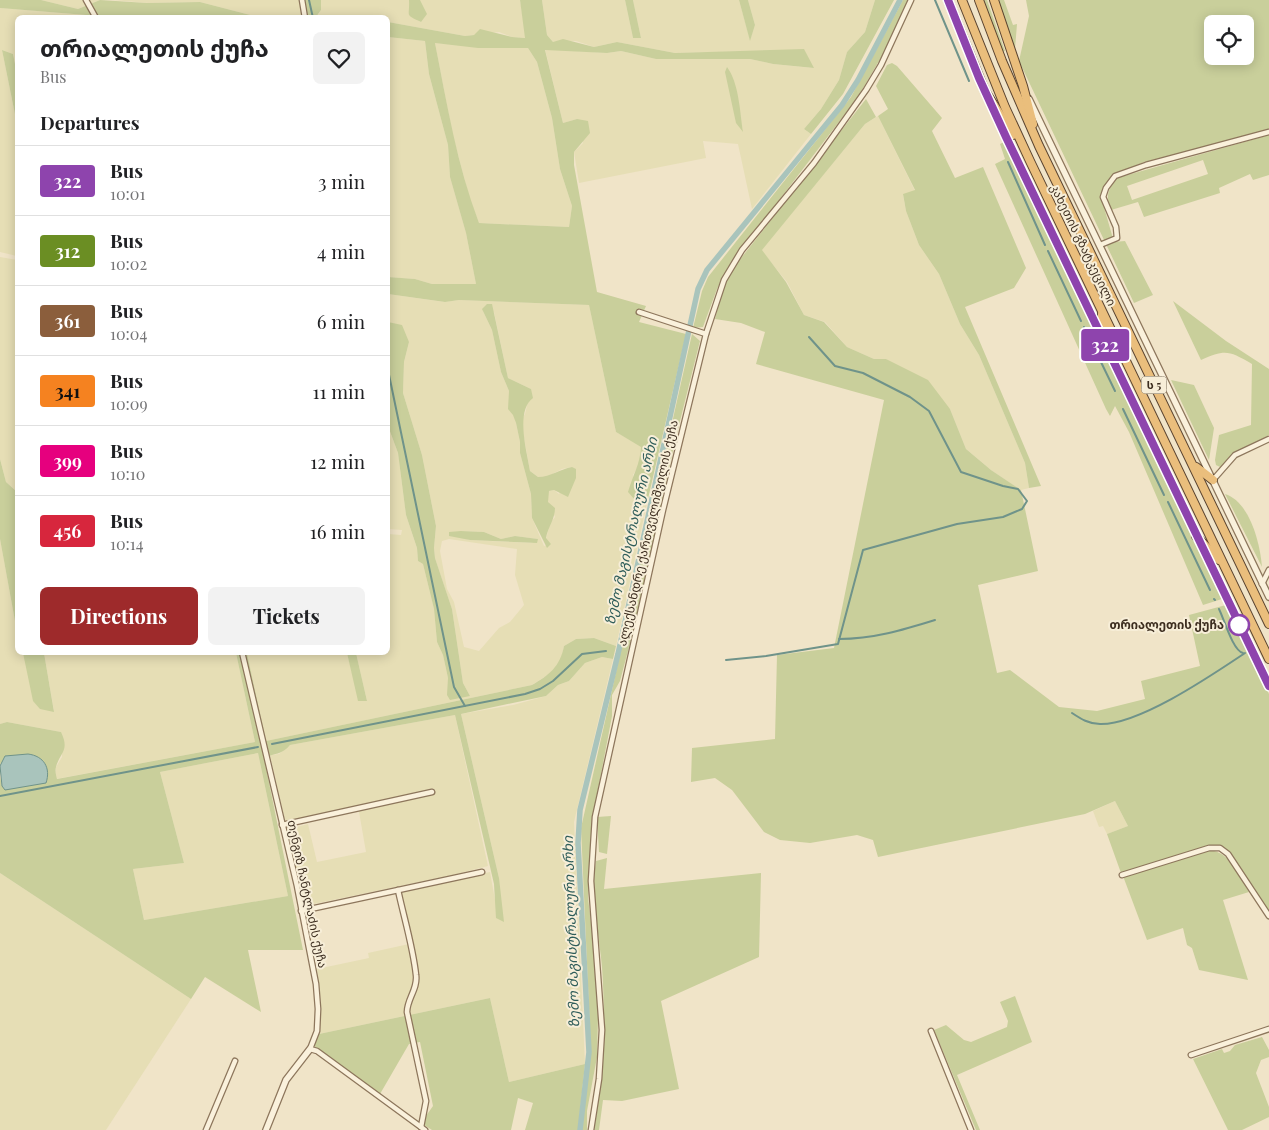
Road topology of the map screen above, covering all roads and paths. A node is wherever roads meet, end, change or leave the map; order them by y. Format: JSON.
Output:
{"nodes":[{"id":1,"x":86,"y":0,"type":"edge"},
{"id":2,"x":302,"y":0,"type":"edge"},
{"id":3,"x":910,"y":0,"type":"edge"},
{"id":4,"x":948,"y":0,"type":"edge"},
{"id":5,"x":962,"y":0,"type":"edge"},
{"id":6,"x":979,"y":0,"type":"edge"},
{"id":7,"x":994,"y":0,"type":"edge"},
{"id":8,"x":94,"y":15,"type":"edge"},
{"id":9,"x":304,"y":15,"type":"edge"},
{"id":10,"x":1002,"y":61,"type":"junction"},
{"id":11,"x":1023,"y":86,"type":"junction"},
{"id":12,"x":985,"y":91,"type":"junction"},
{"id":13,"x":1269,"y":132,"type":"edge"},
{"id":14,"x":1039,"y":146,"type":"junction"},
{"id":15,"x":1030,"y":161,"type":"junction"},
{"id":16,"x":1100,"y":245,"type":"junction"},
{"id":17,"x":639,"y":312,"type":"dead end"},
{"id":18,"x":1102,"y":312,"type":"junction"},
{"id":19,"x":706,"y":334,"type":"junction"},
{"id":20,"x":1102,"y":339,"type":"junction"},
{"id":21,"x":1269,"y":439,"type":"edge"},
{"id":22,"x":1194,"y":465,"type":"junction"},
{"id":23,"x":1212,"y":480,"type":"junction"},
{"id":24,"x":1196,"y":536,"type":"junction"},
{"id":25,"x":1224,"y":566,"type":"junction"},
{"id":26,"x":1269,"y":570,"type":"edge"},
{"id":27,"x":1262,"y":584,"type":"junction"},
{"id":28,"x":1269,"y":597,"type":"edge"},
{"id":29,"x":1269,"y":624,"type":"edge"},
{"id":30,"x":243,"y":655,"type":"edge"},
{"id":31,"x":1269,"y":659,"type":"edge"},
{"id":32,"x":1269,"y":686,"type":"edge"},
{"id":33,"x":432,"y":792,"type":"dead end"},
{"id":34,"x":282,"y":826,"type":"junction"},
{"id":35,"x":482,"y":872,"type":"dead end"},
{"id":36,"x":1122,"y":875,"type":"dead end"},
{"id":37,"x":398,"y":890,"type":"junction"},
{"id":38,"x":301,"y":911,"type":"junction"},
{"id":39,"x":1269,"y":916,"type":"edge"},
{"id":40,"x":1269,"y":1029,"type":"edge"},
{"id":41,"x":931,"y":1031,"type":"dead end"},
{"id":42,"x":310,"y":1049,"type":"junction"},
{"id":43,"x":1191,"y":1055,"type":"dead end"},
{"id":44,"x":235,"y":1061,"type":"dead end"},
{"id":45,"x":423,"y":1129,"type":"edge"},
{"id":46,"x":206,"y":1130,"type":"edge"},
{"id":47,"x":266,"y":1130,"type":"edge"},
{"id":48,"x":591,"y":1130,"type":"edge"},
{"id":49,"x":972,"y":1130,"type":"edge"}],
"edges":[{"from":1,"to":8,"type":"street"},
{"from":2,"to":9,"type":"street"},
{"from":3,"to":19,"type":"street","name":"ალექსანდრე ქართველიშვილის ქუჩა"},
{"from":4,"to":12,"type":"highway"},
{"from":5,"to":15,"type":"highway","name":"კახეთის გზატკეცილი","number":"ს 5"},
{"from":6,"to":10,"type":"highway","name":"კახეთის გზატკეცილი","number":"ს 5"},
{"from":7,"to":11,"type":"highway"},
{"from":10,"to":11,"type":"highway"},
{"from":10,"to":14,"type":"highway","name":"კახეთის გზატკეცილი","number":"ს 5"},
{"from":11,"to":14,"type":"highway"},
{"from":11,"to":16,"type":"street","name":"კახეთის გზატკეცილი"},
{"from":12,"to":15,"type":"highway"},
{"from":12,"to":20,"type":"street","name":"კახეთის გზატკეცილი"},
{"from":13,"to":16,"type":"street"},
{"from":14,"to":22,"type":"highway","name":"კახეთის გზატკეცილი","number":"ს 5"},
{"from":15,"to":18,"type":"highway","name":"კახეთის გზატკეცილი","number":"ს 5"},
{"from":16,"to":23,"type":"street","name":"კახეთის გზატკეცილი"},
{"from":17,"to":19,"type":"street"},
{"from":18,"to":20,"type":"highway"},
{"from":18,"to":25,"type":"highway","name":"კახეთის გზატკეცილი","number":"ს 5"},
{"from":19,"to":48,"type":"street","name":"ალექსანდრე ქართველიშვილის ქუჩა"},
{"from":20,"to":24,"type":"street","name":"კახეთის გზატკეცილი"},
{"from":21,"to":23,"type":"street"},
{"from":22,"to":23,"type":"highway"},
{"from":22,"to":29,"type":"highway","name":"კახეთის გზატკეცილი","number":"ს 5"},
{"from":23,"to":27,"type":"street","name":"კახეთის გზატკეცილი"},
{"from":24,"to":25,"type":"highway"},
{"from":24,"to":32,"type":"street","name":"კახეთის გზატკეცილი"},
{"from":25,"to":31,"type":"highway","name":"კახეთის გზატკეცილი","number":"ს 5"},
{"from":26,"to":27,"type":"street"},
{"from":27,"to":28,"type":"street","name":"კახეთის გზატკეცილი"},
{"from":30,"to":34,"type":"street","name":"თენგიზ ჩანტლაძის ქუჩა"},
{"from":33,"to":34,"type":"street"},
{"from":34,"to":38,"type":"street","name":"თენგიზ ჩანტლაძის ქუჩა"},
{"from":35,"to":37,"type":"street"},
{"from":36,"to":39,"type":"street"},
{"from":37,"to":38,"type":"street"},
{"from":37,"to":45,"type":"street"},
{"from":38,"to":42,"type":"street","name":"თენგიზ ჩანტლაძის ქუჩა"},
{"from":40,"to":43,"type":"street"},
{"from":41,"to":49,"type":"street"},
{"from":42,"to":45,"type":"street"},
{"from":42,"to":47,"type":"street","name":"თენგიზ ჩანტლაძის ქუჩა"},
{"from":44,"to":46,"type":"street"}]}
